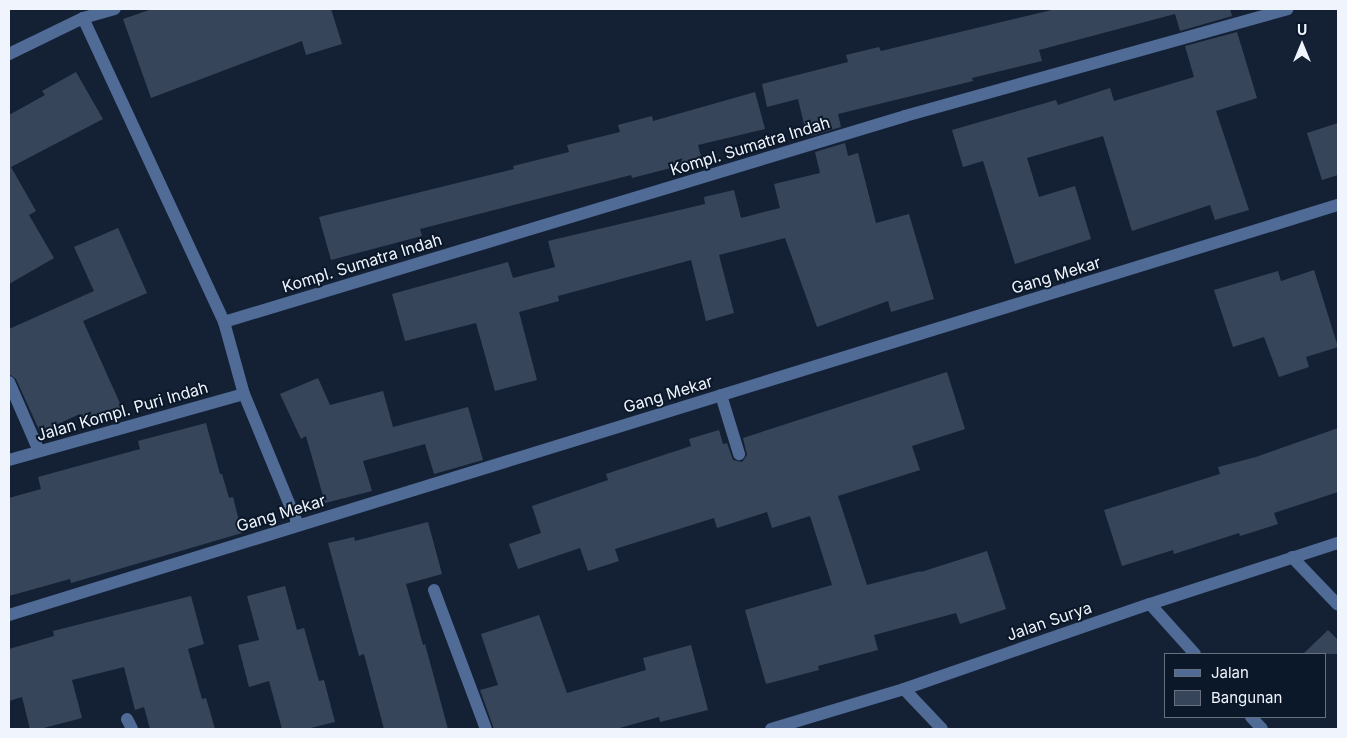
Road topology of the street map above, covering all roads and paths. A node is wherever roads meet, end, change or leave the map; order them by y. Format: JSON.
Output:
{"nodes":[{"id":1,"x":116,"y":9,"type":"edge"},
{"id":2,"x":1287,"y":9,"type":"edge"},
{"id":3,"x":83,"y":18,"type":"junction"},
{"id":4,"x":9,"y":54,"type":"edge"},
{"id":5,"x":1338,"y":205,"type":"edge"},
{"id":6,"x":224,"y":322,"type":"junction"},
{"id":7,"x":9,"y":382,"type":"edge"},
{"id":8,"x":244,"y":394,"type":"junction"},
{"id":9,"x":721,"y":395,"type":"junction"},
{"id":10,"x":39,"y":451,"type":"junction"},
{"id":11,"x":739,"y":454,"type":"dead end"},
{"id":12,"x":9,"y":460,"type":"edge"},
{"id":13,"x":298,"y":525,"type":"junction"},
{"id":14,"x":1338,"y":543,"type":"edge"},
{"id":15,"x":1292,"y":557,"type":"junction"},
{"id":16,"x":434,"y":590,"type":"dead end"},
{"id":17,"x":1150,"y":604,"type":"junction"},
{"id":18,"x":1338,"y":605,"type":"edge"},
{"id":19,"x":9,"y":615,"type":"edge"},
{"id":20,"x":1194,"y":653,"type":"edge"},
{"id":21,"x":904,"y":689,"type":"junction"},
{"id":22,"x":1252,"y":718,"type":"edge"},
{"id":23,"x":486,"y":729,"type":"edge"},
{"id":24,"x":771,"y":729,"type":"edge"},
{"id":25,"x":942,"y":729,"type":"edge"},
{"id":26,"x":1262,"y":729,"type":"edge"}],
"edges":[{"from":1,"to":3,"type":"street"},
{"from":2,"to":6,"type":"street","name":"Kompl. Sumatra Indah"},
{"from":3,"to":4,"type":"street"},
{"from":3,"to":6,"type":"street"},
{"from":5,"to":9,"type":"street","name":"Gang Mekar"},
{"from":6,"to":8,"type":"street"},
{"from":7,"to":10,"type":"street"},
{"from":8,"to":10,"type":"street","name":"Jalan Kompl. Puri Indah"},
{"from":8,"to":13,"type":"street"},
{"from":9,"to":11,"type":"street"},
{"from":9,"to":13,"type":"street","name":"Gang Mekar"},
{"from":10,"to":12,"type":"street","name":"Jalan Kompl. Puri Indah"},
{"from":13,"to":19,"type":"street","name":"Gang Mekar"},
{"from":14,"to":15,"type":"street","name":"Jalan Surya"},
{"from":15,"to":17,"type":"street","name":"Jalan Surya"},
{"from":15,"to":18,"type":"street"},
{"from":16,"to":23,"type":"street"},
{"from":17,"to":20,"type":"street"},
{"from":17,"to":21,"type":"street","name":"Jalan Surya"},
{"from":21,"to":24,"type":"street","name":"Jalan Surya"},
{"from":21,"to":25,"type":"street"},
{"from":22,"to":26,"type":"street"}]}
